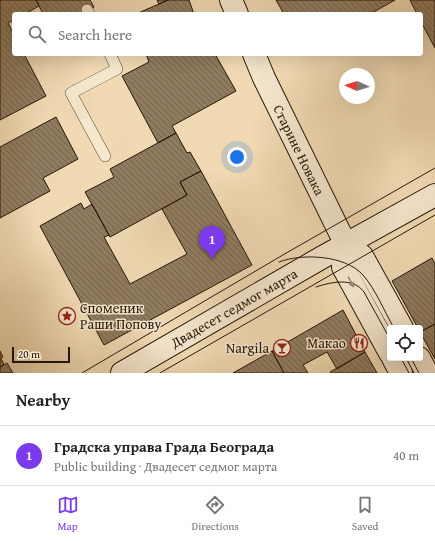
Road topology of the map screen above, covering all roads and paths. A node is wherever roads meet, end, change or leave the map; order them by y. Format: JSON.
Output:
{"nodes":[{"id":1,"x":231,"y":0,"type":"edge"},
{"id":2,"x":236,"y":12,"type":"edge"},
{"id":3,"x":111,"y":56,"type":"edge"},
{"id":4,"x":255,"y":56,"type":"edge"},
{"id":5,"x":105,"y":156,"type":"dead end"},
{"id":6,"x":435,"y":195,"type":"edge"},
{"id":7,"x":346,"y":245,"type":"junction"},
{"id":8,"x":400,"y":325,"type":"edge"},
{"id":9,"x":387,"y":348,"type":"edge"},
{"id":10,"x":395,"y":361,"type":"edge"},
{"id":11,"x":420,"y":361,"type":"edge"},
{"id":12,"x":122,"y":373,"type":"edge"},
{"id":13,"x":401,"y":373,"type":"edge"},
{"id":14,"x":427,"y":373,"type":"edge"}],
"edges":[{"from":1,"to":2,"type":"main road"},
{"from":3,"to":5,"type":"lane"},
{"from":4,"to":7,"type":"main road","name":"Старине Новака"},
{"from":6,"to":7,"type":"main road","name":"Двадесет седмог марта"},
{"from":7,"to":8,"type":"main road","name":"Старине Новака"},
{"from":7,"to":9,"type":"main road","one_way":true},
{"from":7,"to":12,"type":"main road","name":"Двадесет седмог марта"},
{"from":10,"to":13,"type":"main road"},
{"from":11,"to":14,"type":"main road"}]}
